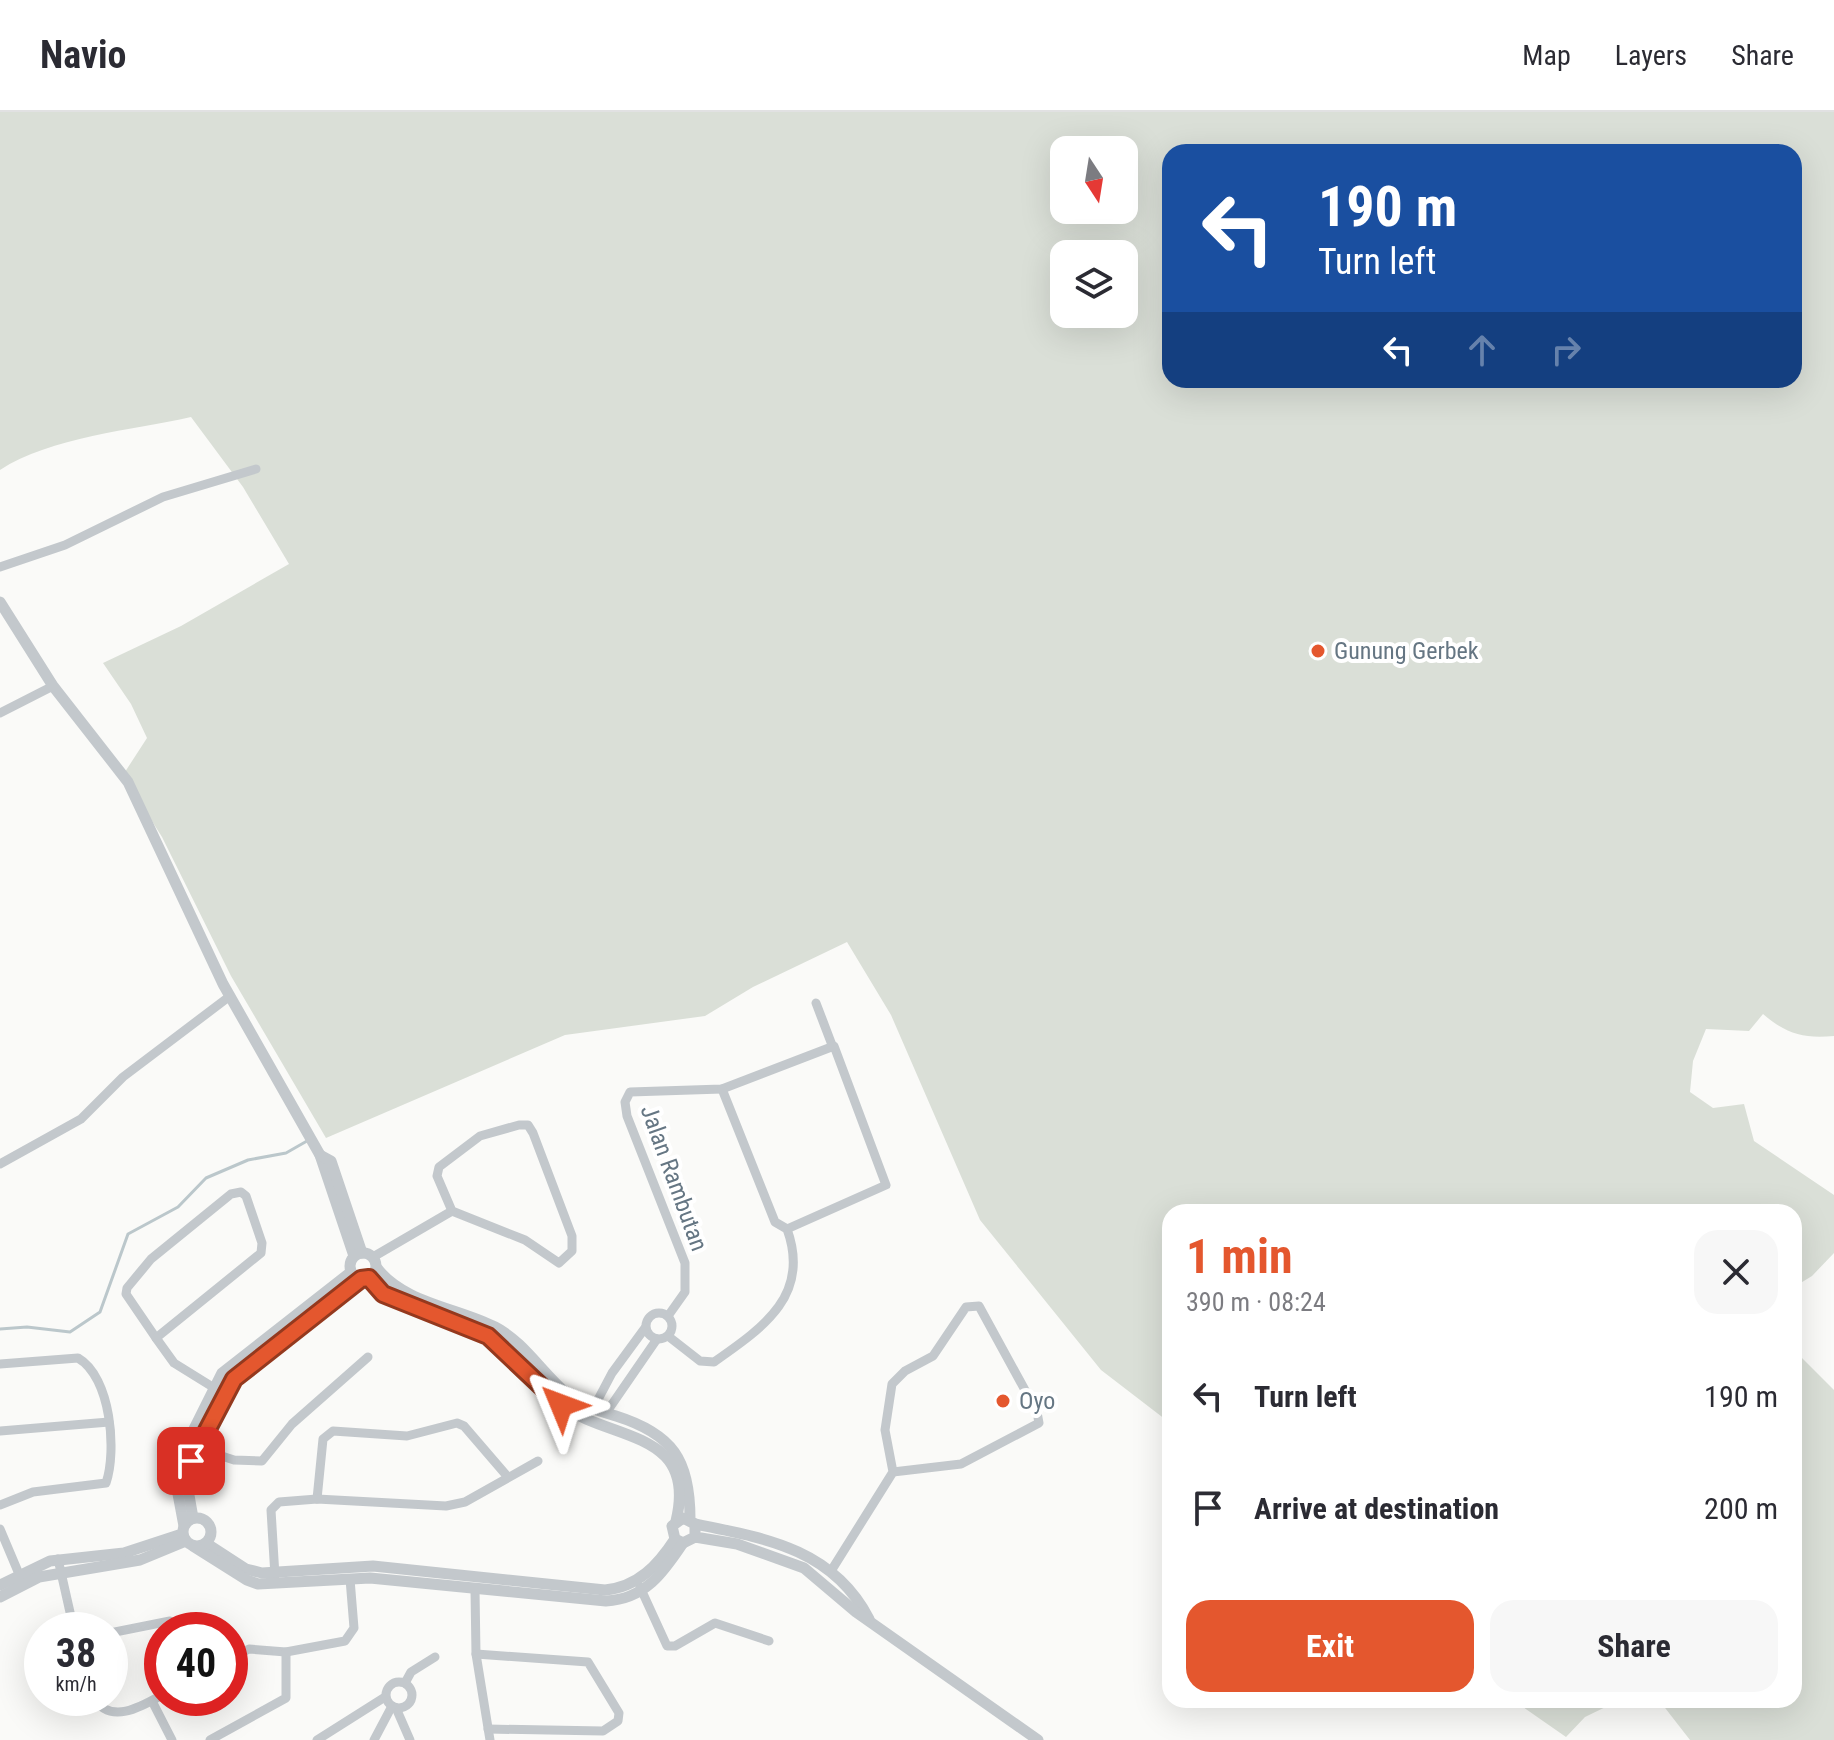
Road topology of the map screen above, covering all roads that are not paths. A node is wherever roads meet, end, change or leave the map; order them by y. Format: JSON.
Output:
{"nodes":[{"id":1,"x":256,"y":469,"type":"dead end"},
{"id":2,"x":0,"y":567,"type":"edge"},
{"id":3,"x":0,"y":602,"type":"edge"},
{"id":4,"x":53,"y":686,"type":"junction"},
{"id":5,"x":0,"y":713,"type":"edge"},
{"id":6,"x":227,"y":992,"type":"junction"},
{"id":7,"x":816,"y":1003,"type":"dead end"},
{"id":8,"x":832,"y":1045,"type":"junction"},
{"id":9,"x":722,"y":1089,"type":"junction"},
{"id":10,"x":0,"y":1164,"type":"edge"},
{"id":11,"x":452,"y":1211,"type":"junction"},
{"id":12,"x":787,"y":1229,"type":"junction"},
{"id":13,"x":364,"y":1266,"type":"junction"},
{"id":14,"x":668,"y":1316,"type":"junction"},
{"id":15,"x":645,"y":1328,"type":"junction"},
{"id":16,"x":668,"y":1336,"type":"junction"},
{"id":17,"x":156,"y":1338,"type":"junction"},
{"id":18,"x":657,"y":1339,"type":"junction"},
{"id":19,"x":368,"y":1357,"type":"dead end"},
{"id":20,"x":0,"y":1364,"type":"edge"},
{"id":21,"x":212,"y":1388,"type":"junction"},
{"id":22,"x":224,"y":1394,"type":"junction"},
{"id":23,"x":593,"y":1409,"type":"junction"},
{"id":24,"x":606,"y":1413,"type":"junction"},
{"id":25,"x":109,"y":1422,"type":"junction"},
{"id":26,"x":0,"y":1431,"type":"edge"},
{"id":27,"x":648,"y":1434,"type":"junction"},
{"id":28,"x":185,"y":1444,"type":"junction"},
{"id":29,"x":198,"y":1448,"type":"junction"},
{"id":30,"x":538,"y":1461,"type":"dead end"},
{"id":31,"x":893,"y":1472,"type":"junction"},
{"id":32,"x":507,"y":1476,"type":"junction"},
{"id":33,"x":317,"y":1499,"type":"junction"},
{"id":34,"x":0,"y":1505,"type":"edge"},
{"id":35,"x":676,"y":1521,"type":"junction"},
{"id":36,"x":692,"y":1522,"type":"junction"},
{"id":37,"x":0,"y":1529,"type":"edge"},
{"id":38,"x":187,"y":1533,"type":"junction"},
{"id":39,"x":695,"y":1537,"type":"junction"},
{"id":40,"x":679,"y":1541,"type":"junction"},
{"id":41,"x":753,"y":1541,"type":"junction"},
{"id":42,"x":206,"y":1543,"type":"junction"},
{"id":43,"x":60,"y":1566,"type":"junction"},
{"id":44,"x":831,"y":1571,"type":"junction"},
{"id":45,"x":19,"y":1574,"type":"junction"},
{"id":46,"x":275,"y":1579,"type":"junction"},
{"id":47,"x":350,"y":1579,"type":"junction"},
{"id":48,"x":0,"y":1585,"type":"edge"},
{"id":49,"x":640,"y":1585,"type":"junction"},
{"id":50,"x":530,"y":1589,"type":"junction"},
{"id":51,"x":475,"y":1590,"type":"junction"},
{"id":52,"x":0,"y":1597,"type":"edge"},
{"id":53,"x":856,"y":1606,"type":"junction"},
{"id":54,"x":70,"y":1612,"type":"edge"},
{"id":55,"x":769,"y":1641,"type":"dead end"},
{"id":56,"x":248,"y":1649,"type":"edge"},
{"id":57,"x":286,"y":1652,"type":"junction"},
{"id":58,"x":476,"y":1654,"type":"junction"},
{"id":59,"x":435,"y":1657,"type":"dead end"},
{"id":60,"x":405,"y":1683,"type":"junction"},
{"id":61,"x":385,"y":1697,"type":"junction"},
{"id":62,"x":394,"y":1707,"type":"junction"},
{"id":63,"x":160,"y":1716,"type":"edge"},
{"id":64,"x":488,"y":1729,"type":"junction"},
{"id":65,"x":172,"y":1740,"type":"edge"},
{"id":66,"x":210,"y":1740,"type":"edge"},
{"id":67,"x":317,"y":1740,"type":"edge"},
{"id":68,"x":374,"y":1740,"type":"edge"},
{"id":69,"x":410,"y":1740,"type":"edge"},
{"id":70,"x":490,"y":1740,"type":"edge"},
{"id":71,"x":1038,"y":1740,"type":"edge"}],
"edges":[{"from":1,"to":2,"type":"street"},
{"from":3,"to":4,"type":"street"},
{"from":4,"to":5,"type":"street"},
{"from":4,"to":6,"type":"street"},
{"from":6,"to":10,"type":"street"},
{"from":6,"to":13,"type":"street"},
{"from":7,"to":8,"type":"street"},
{"from":8,"to":9,"type":"street"},
{"from":8,"to":12,"type":"street"},
{"from":9,"to":12,"type":"street"},
{"from":9,"to":14,"type":"street","name":"Jalan Rambutan"},
{"from":11,"to":11,"type":"street"},
{"from":11,"to":13,"type":"street"},
{"from":12,"to":16,"type":"street"},
{"from":13,"to":21,"type":"street"},
{"from":13,"to":22,"type":"street"},
{"from":13,"to":23,"type":"street"},
{"from":13,"to":27,"type":"street"},
{"from":14,"to":15,"type":"street"},
{"from":14,"to":16,"type":"street"},
{"from":15,"to":18,"type":"street"},
{"from":15,"to":23,"type":"street"},
{"from":16,"to":18,"type":"street"},
{"from":17,"to":17,"type":"street"},
{"from":17,"to":21,"type":"street"},
{"from":18,"to":24,"type":"street"},
{"from":19,"to":29,"type":"street"},
{"from":20,"to":25,"type":"street"},
{"from":21,"to":22,"type":"street"},
{"from":21,"to":28,"type":"street"},
{"from":22,"to":29,"type":"street"},
{"from":23,"to":24,"type":"street"},
{"from":24,"to":27,"type":"street"},
{"from":25,"to":26,"type":"street"},
{"from":25,"to":34,"type":"street"},
{"from":27,"to":35,"type":"street"},
{"from":27,"to":36,"type":"street"},
{"from":28,"to":29,"type":"street"},
{"from":28,"to":38,"type":"street"},
{"from":29,"to":38,"type":"street"},
{"from":30,"to":32,"type":"street"},
{"from":31,"to":31,"type":"street"},
{"from":31,"to":44,"type":"street"},
{"from":32,"to":33,"type":"street"},
{"from":32,"to":33,"type":"street"},
{"from":33,"to":46,"type":"street"},
{"from":35,"to":36,"type":"street"},
{"from":35,"to":40,"type":"street"},
{"from":36,"to":39,"type":"street"},
{"from":36,"to":41,"type":"street"},
{"from":37,"to":45,"type":"street"},
{"from":38,"to":42,"type":"street"},
{"from":38,"to":42,"type":"street"},
{"from":38,"to":43,"type":"street"},
{"from":38,"to":46,"type":"street"},
{"from":39,"to":40,"type":"street"},
{"from":39,"to":41,"type":"street"},
{"from":40,"to":49,"type":"street"},
{"from":41,"to":44,"type":"street"},
{"from":41,"to":53,"type":"street"},
{"from":42,"to":46,"type":"street"},
{"from":43,"to":45,"type":"street"},
{"from":43,"to":52,"type":"street"},
{"from":43,"to":54,"type":"street"},
{"from":44,"to":53,"type":"street"},
{"from":45,"to":48,"type":"street"},
{"from":46,"to":47,"type":"street"},
{"from":46,"to":50,"type":"street"},
{"from":47,"to":51,"type":"street"},
{"from":47,"to":57,"type":"street"},
{"from":49,"to":50,"type":"street"},
{"from":49,"to":55,"type":"street"},
{"from":50,"to":51,"type":"street"},
{"from":51,"to":58,"type":"street"},
{"from":53,"to":71,"type":"street"},
{"from":56,"to":57,"type":"street"},
{"from":57,"to":66,"type":"street"},
{"from":58,"to":64,"type":"street"},
{"from":58,"to":64,"type":"street"},
{"from":59,"to":60,"type":"street"},
{"from":60,"to":61,"type":"street"},
{"from":60,"to":62,"type":"street"},
{"from":61,"to":62,"type":"street"},
{"from":61,"to":67,"type":"street"},
{"from":62,"to":68,"type":"street"},
{"from":62,"to":69,"type":"street"},
{"from":63,"to":65,"type":"street"},
{"from":64,"to":70,"type":"street"}]}
